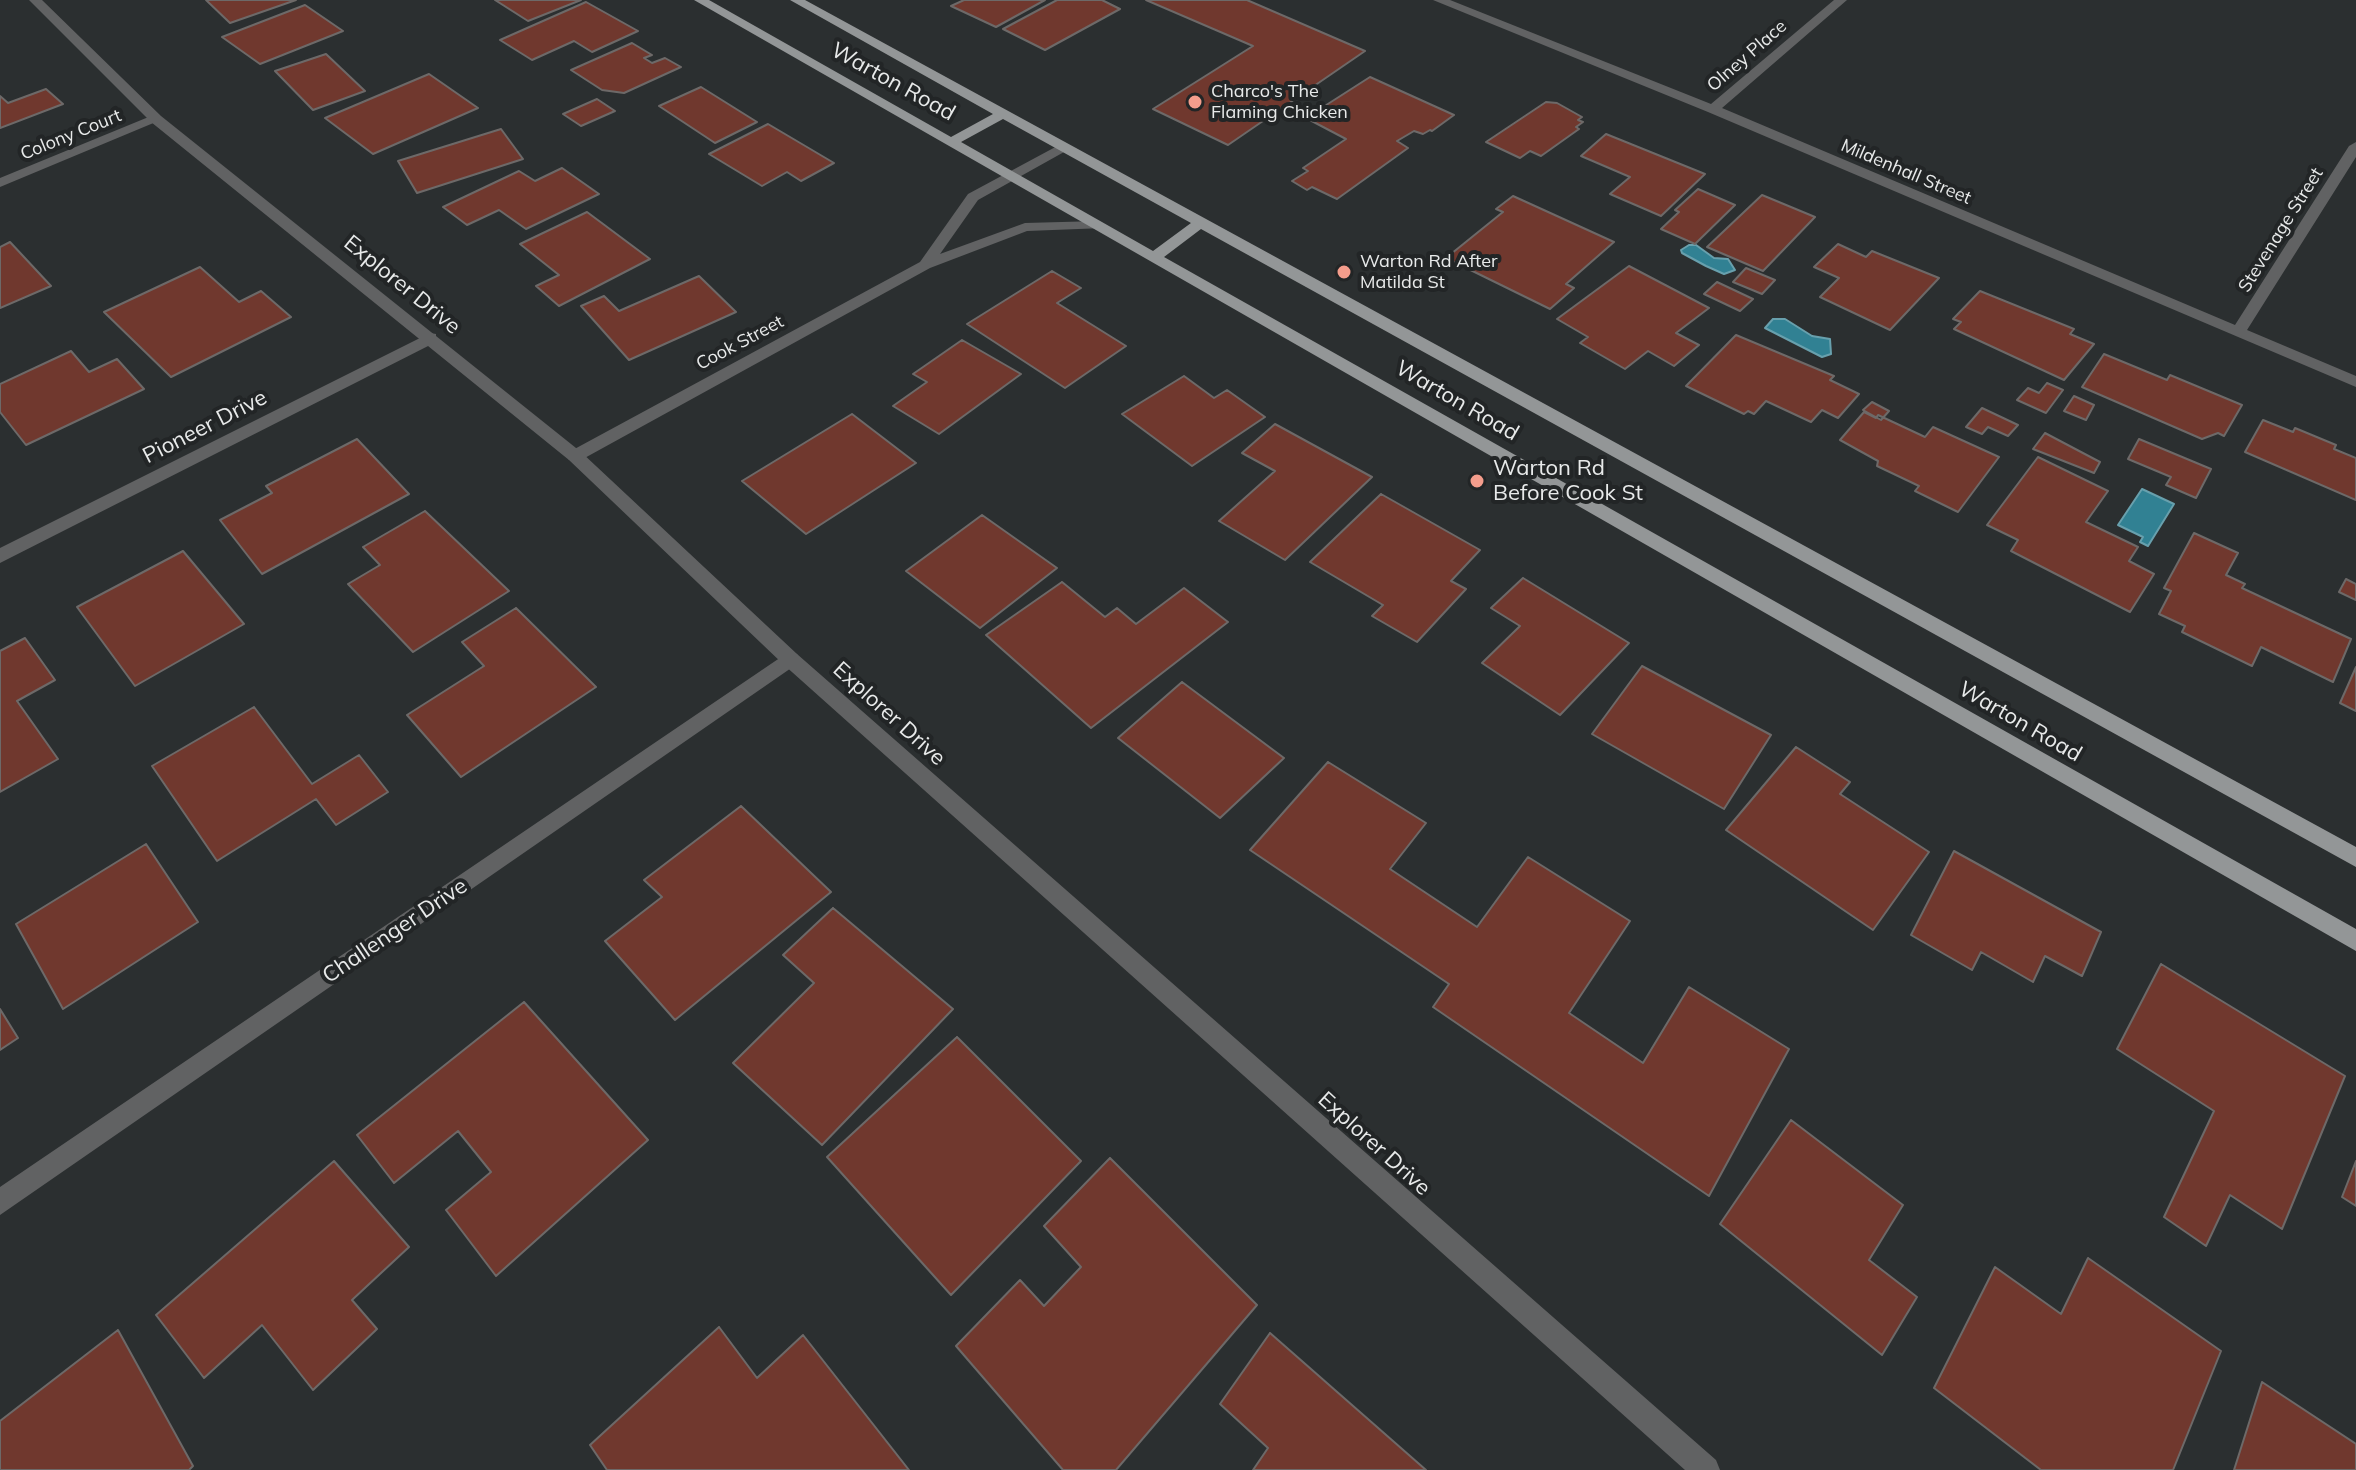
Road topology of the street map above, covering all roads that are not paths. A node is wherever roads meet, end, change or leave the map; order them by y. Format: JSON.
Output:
{"nodes":[{"id":1,"x":35,"y":0,"type":"edge"},
{"id":2,"x":796,"y":0,"type":"edge"},
{"id":3,"x":1439,"y":0,"type":"edge"},
{"id":4,"x":1841,"y":0,"type":"edge"},
{"id":5,"x":705,"y":2,"type":"edge"},
{"id":6,"x":1713,"y":109,"type":"junction"},
{"id":7,"x":1003,"y":114,"type":"junction"},
{"id":8,"x":156,"y":119,"type":"junction"},
{"id":9,"x":952,"y":142,"type":"junction"},
{"id":10,"x":2356,"y":146,"type":"edge"},
{"id":11,"x":1066,"y":147,"type":"junction"},
{"id":12,"x":1011,"y":176,"type":"junction"},
{"id":13,"x":0,"y":183,"type":"edge"},
{"id":14,"x":1202,"y":222,"type":"junction"},
{"id":15,"x":1099,"y":225,"type":"junction"},
{"id":16,"x":1155,"y":256,"type":"junction"},
{"id":17,"x":925,"y":265,"type":"junction"},
{"id":18,"x":2237,"y":333,"type":"junction"},
{"id":19,"x":430,"y":338,"type":"junction"},
{"id":20,"x":2356,"y":382,"type":"edge"},
{"id":21,"x":575,"y":456,"type":"junction"},
{"id":22,"x":0,"y":556,"type":"edge"},
{"id":23,"x":790,"y":659,"type":"junction"},
{"id":24,"x":2356,"y":858,"type":"edge"},
{"id":25,"x":2356,"y":941,"type":"edge"},
{"id":26,"x":0,"y":1202,"type":"edge"},
{"id":27,"x":1706,"y":1470,"type":"edge"}],
"edges":[{"from":1,"to":8,"type":"street","name":"Explorer Drive"},
{"from":2,"to":7,"type":"main road","name":"Warton Road"},
{"from":3,"to":6,"type":"street","name":"Mildenhall Street"},
{"from":4,"to":6,"type":"street","name":"Olney Place"},
{"from":5,"to":9,"type":"main road","name":"Warton Road"},
{"from":6,"to":18,"type":"street","name":"Mildenhall Street"},
{"from":7,"to":9,"type":"main road"},
{"from":7,"to":11,"type":"main road","name":"Warton Road"},
{"from":8,"to":13,"type":"street","name":"Colony Court"},
{"from":8,"to":19,"type":"street","name":"Explorer Drive"},
{"from":9,"to":12,"type":"main road","name":"Warton Road"},
{"from":10,"to":18,"type":"street","name":"Stevenage Street"},
{"from":11,"to":12,"type":"street","name":"Cook Street"},
{"from":11,"to":14,"type":"main road","name":"Warton Road"},
{"from":12,"to":15,"type":"main road","name":"Warton Road"},
{"from":12,"to":17,"type":"street","name":"Cook Street"},
{"from":14,"to":16,"type":"main road"},
{"from":14,"to":24,"type":"main road","name":"Warton Road"},
{"from":15,"to":16,"type":"main road","name":"Warton Road"},
{"from":15,"to":17,"type":"street","name":"Cook Street"},
{"from":16,"to":25,"type":"main road","name":"Warton Road"},
{"from":17,"to":21,"type":"street","name":"Cook Street"},
{"from":18,"to":20,"type":"street","name":"Mildenhall Street"},
{"from":19,"to":21,"type":"street","name":"Explorer Drive"},
{"from":19,"to":22,"type":"street","name":"Pioneer Drive"},
{"from":21,"to":23,"type":"street","name":"Explorer Drive"},
{"from":23,"to":26,"type":"street","name":"Challenger Drive"},
{"from":23,"to":27,"type":"street","name":"Explorer Drive"}]}
